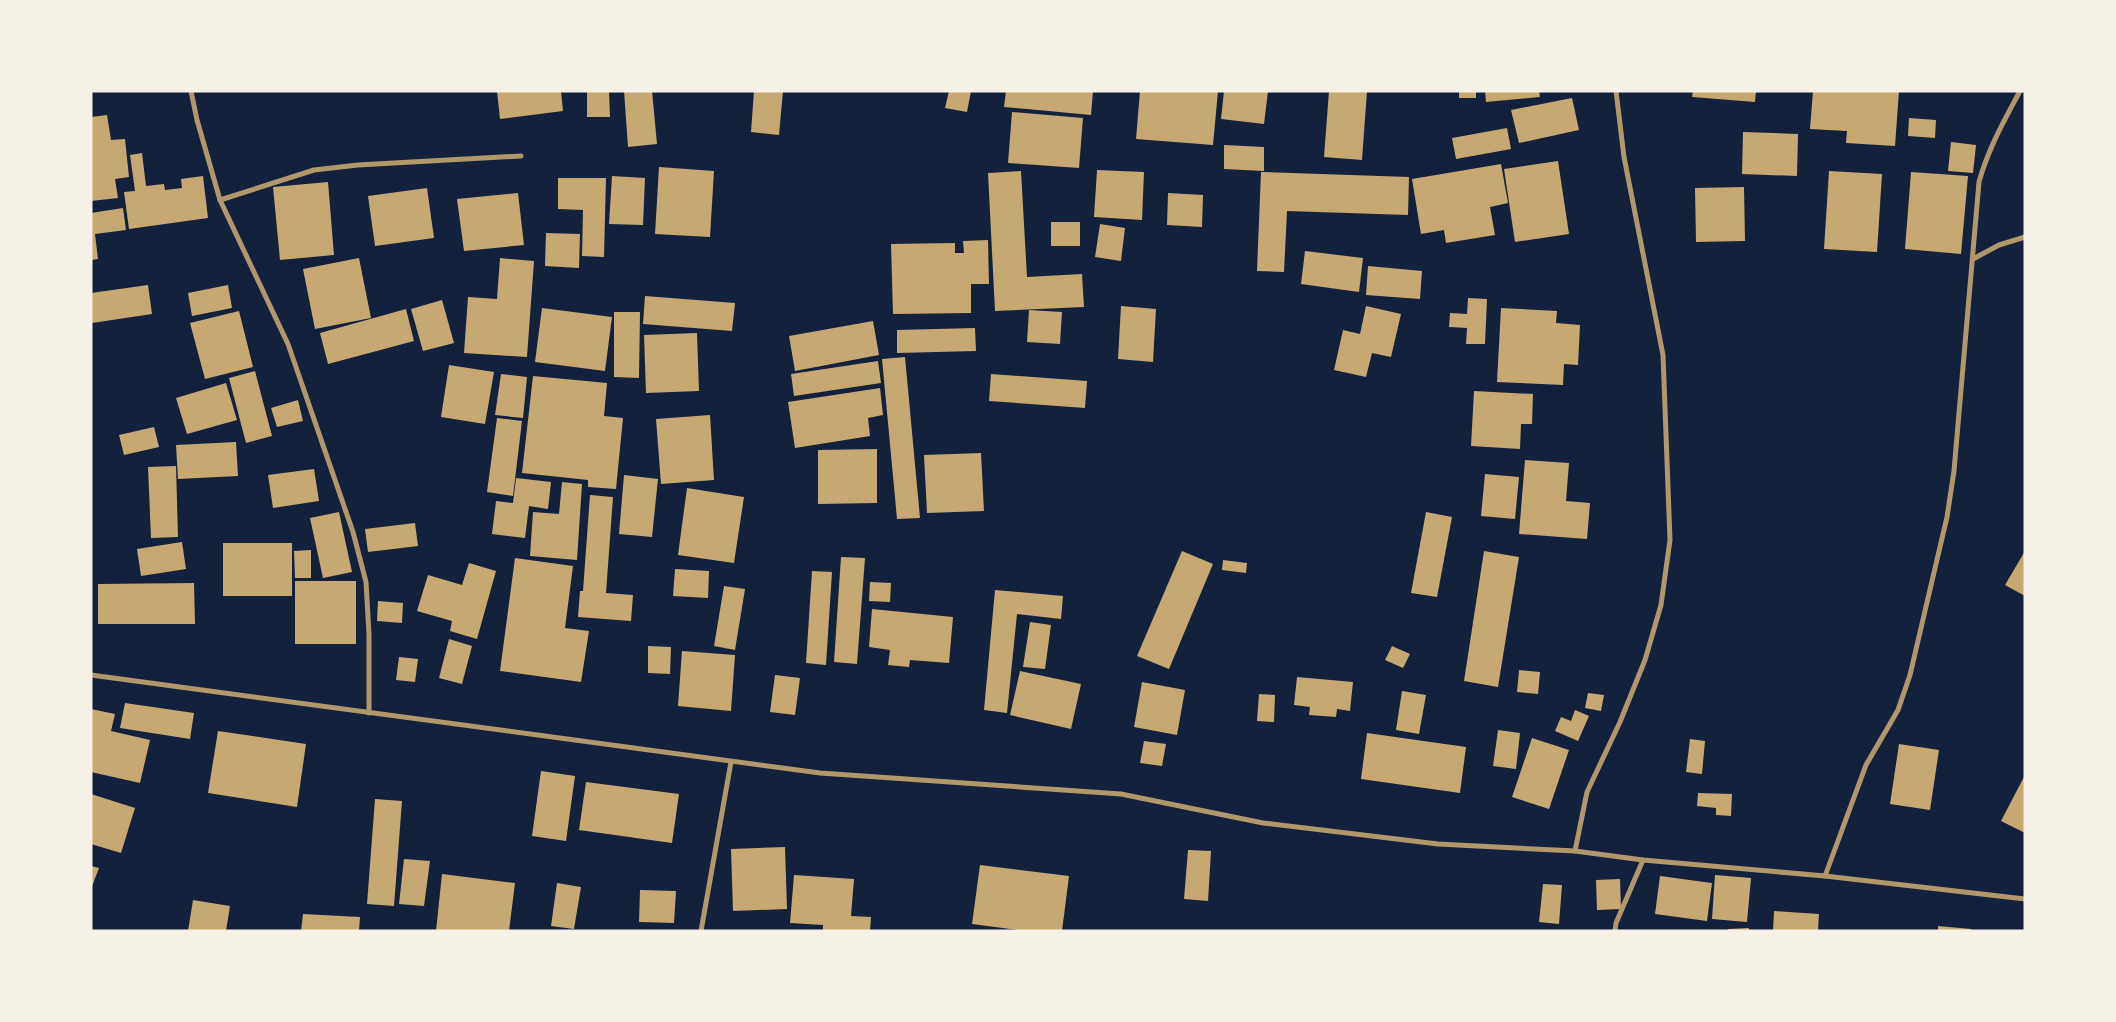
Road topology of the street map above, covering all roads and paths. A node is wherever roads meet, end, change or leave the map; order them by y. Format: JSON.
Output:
{"nodes":[{"id":1,"x":191,"y":91,"type":"edge"},
{"id":2,"x":1616,"y":91,"type":"edge"},
{"id":3,"x":2020,"y":91,"type":"edge"},
{"id":4,"x":521,"y":156,"type":"dead end"},
{"id":5,"x":220,"y":200,"type":"junction"},
{"id":6,"x":2025,"y":237,"type":"edge"},
{"id":7,"x":1973,"y":259,"type":"junction"},
{"id":8,"x":91,"y":675,"type":"edge"},
{"id":9,"x":369,"y":713,"type":"junction"},
{"id":10,"x":732,"y":762,"type":"junction"},
{"id":11,"x":1575,"y":851,"type":"junction"},
{"id":12,"x":1643,"y":860,"type":"junction"},
{"id":13,"x":1825,"y":876,"type":"junction"},
{"id":14,"x":2025,"y":899,"type":"edge"},
{"id":15,"x":701,"y":931,"type":"edge"},
{"id":16,"x":1615,"y":931,"type":"edge"}],
"edges":[{"from":1,"to":5,"type":"street"},
{"from":2,"to":11,"type":"street"},
{"from":3,"to":7,"type":"street"},
{"from":4,"to":5,"type":"street"},
{"from":5,"to":9,"type":"street"},
{"from":6,"to":7,"type":"street"},
{"from":7,"to":13,"type":"street"},
{"from":8,"to":9,"type":"street"},
{"from":9,"to":10,"type":"street"},
{"from":10,"to":11,"type":"street"},
{"from":10,"to":15,"type":"street"},
{"from":11,"to":12,"type":"street"},
{"from":12,"to":13,"type":"street"},
{"from":12,"to":16,"type":"street"},
{"from":13,"to":14,"type":"street"}]}
